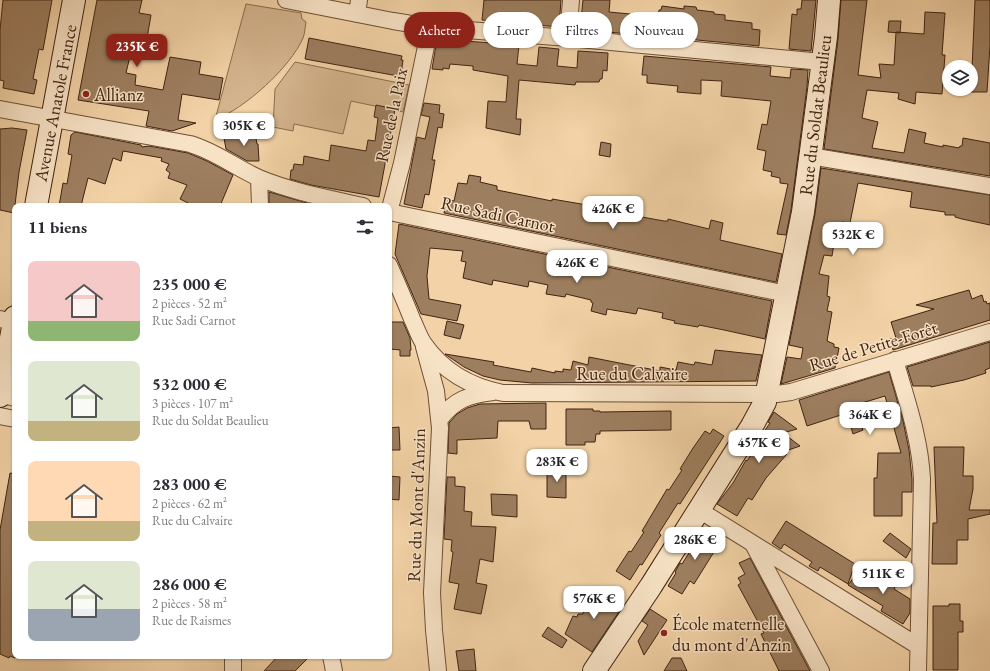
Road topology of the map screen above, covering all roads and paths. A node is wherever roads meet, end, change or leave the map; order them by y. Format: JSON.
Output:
{"nodes":[{"id":1,"x":74,"y":0,"type":"edge"},
{"id":2,"x":286,"y":0,"type":"edge"},
{"id":3,"x":571,"y":0,"type":"edge"},
{"id":4,"x":829,"y":0,"type":"edge"},
{"id":5,"x":358,"y":7,"type":"edge"},
{"id":6,"x":570,"y":12,"type":"edge"},
{"id":7,"x":404,"y":20,"type":"edge"},
{"id":8,"x":475,"y":31,"type":"edge"},
{"id":9,"x":551,"y":37,"type":"edge"},
{"id":10,"x":612,"y":42,"type":"edge"},
{"id":11,"x":426,"y":48,"type":"edge"},
{"id":12,"x":822,"y":62,"type":"junction"},
{"id":13,"x":0,"y":109,"type":"edge"},
{"id":14,"x":52,"y":118,"type":"junction"},
{"id":15,"x":810,"y":156,"type":"junction"},
{"id":16,"x":259,"y":178,"type":"junction"},
{"id":17,"x":990,"y":186,"type":"edge"},
{"id":18,"x":37,"y":203,"type":"edge"},
{"id":19,"x":260,"y":203,"type":"edge"},
{"id":20,"x":350,"y":203,"type":"edge"},
{"id":21,"x":391,"y":203,"type":"edge"},
{"id":22,"x":392,"y":213,"type":"edge"},
{"id":23,"x":392,"y":272,"type":"edge"},
{"id":24,"x":787,"y":294,"type":"junction"},
{"id":25,"x":10,"y":319,"type":"edge"},
{"id":26,"x":990,"y":332,"type":"edge"},
{"id":27,"x":423,"y":343,"type":"junction"},
{"id":28,"x":895,"y":360,"type":"junction"},
{"id":29,"x":496,"y":391,"type":"junction"},
{"id":30,"x":767,"y":394,"type":"junction"},
{"id":31,"x":0,"y":395,"type":"edge"},
{"id":32,"x":12,"y":397,"type":"edge"},
{"id":33,"x":0,"y":416,"type":"edge"},
{"id":34,"x":12,"y":418,"type":"edge"},
{"id":35,"x":440,"y":419,"type":"junction"},
{"id":36,"x":699,"y":510,"type":"junction"},
{"id":37,"x":752,"y":542,"type":"junction"},
{"id":38,"x":918,"y":646,"type":"junction"},
{"id":39,"x":234,"y":659,"type":"edge"},
{"id":40,"x":332,"y":659,"type":"edge"},
{"id":41,"x":233,"y":671,"type":"edge"},
{"id":42,"x":334,"y":671,"type":"edge"},
{"id":43,"x":438,"y":671,"type":"edge"},
{"id":44,"x":594,"y":671,"type":"edge"},
{"id":45,"x":821,"y":671,"type":"edge"},
{"id":46,"x":918,"y":671,"type":"edge"}],
"edges":[{"from":1,"to":14,"type":"street","name":"Avenue Anatole France"},
{"from":2,"to":5,"type":"street"},
{"from":3,"to":6,"type":"street"},
{"from":4,"to":12,"type":"street","name":"Rue du Soldat Beaulieu"},
{"from":5,"to":7,"type":"street"},
{"from":8,"to":9,"type":"street"},
{"from":10,"to":12,"type":"street"},
{"from":11,"to":21,"type":"street","name":"Rue de la Paix"},
{"from":12,"to":15,"type":"street","name":"Rue du Soldat Beaulieu"},
{"from":13,"to":14,"type":"street"},
{"from":14,"to":16,"type":"street"},
{"from":14,"to":18,"type":"street","name":"Avenue Anatole France"},
{"from":15,"to":17,"type":"street"},
{"from":15,"to":24,"type":"street","name":"Rue du Soldat Beaulieu"},
{"from":16,"to":19,"type":"street"},
{"from":16,"to":20,"type":"street"},
{"from":22,"to":24,"type":"street","name":"Rue Sadi Carnot"},
{"from":23,"to":27,"type":"street","name":"Rue du Calvaire"},
{"from":24,"to":30,"type":"street","name":"Rue du Soldat Beaulieu"},
{"from":25,"to":31,"type":"street"},
{"from":26,"to":28,"type":"street","name":"Rue de Petite-Forêt"},
{"from":27,"to":29,"type":"street","name":"Rue du Calvaire"},
{"from":27,"to":35,"type":"street","name":"Rue du Mont d'Anzin"},
{"from":28,"to":30,"type":"street","name":"Rue de Petite-Forêt"},
{"from":28,"to":38,"type":"street"},
{"from":29,"to":30,"type":"street","name":"Rue du Calvaire"},
{"from":29,"to":35,"type":"street","name":"Rue du Calvaire"},
{"from":30,"to":36,"type":"street","name":"Rue du Soldat Beaulieu"},
{"from":31,"to":32,"type":"street"},
{"from":33,"to":34,"type":"street"},
{"from":35,"to":43,"type":"street","name":"Rue du Mont d'Anzin"},
{"from":36,"to":37,"type":"street"},
{"from":36,"to":44,"type":"street","name":"Rue du Soldat Beaulieu"},
{"from":37,"to":38,"type":"street"},
{"from":37,"to":45,"type":"street"},
{"from":38,"to":46,"type":"street"},
{"from":39,"to":41,"type":"street"},
{"from":40,"to":42,"type":"street"}]}
